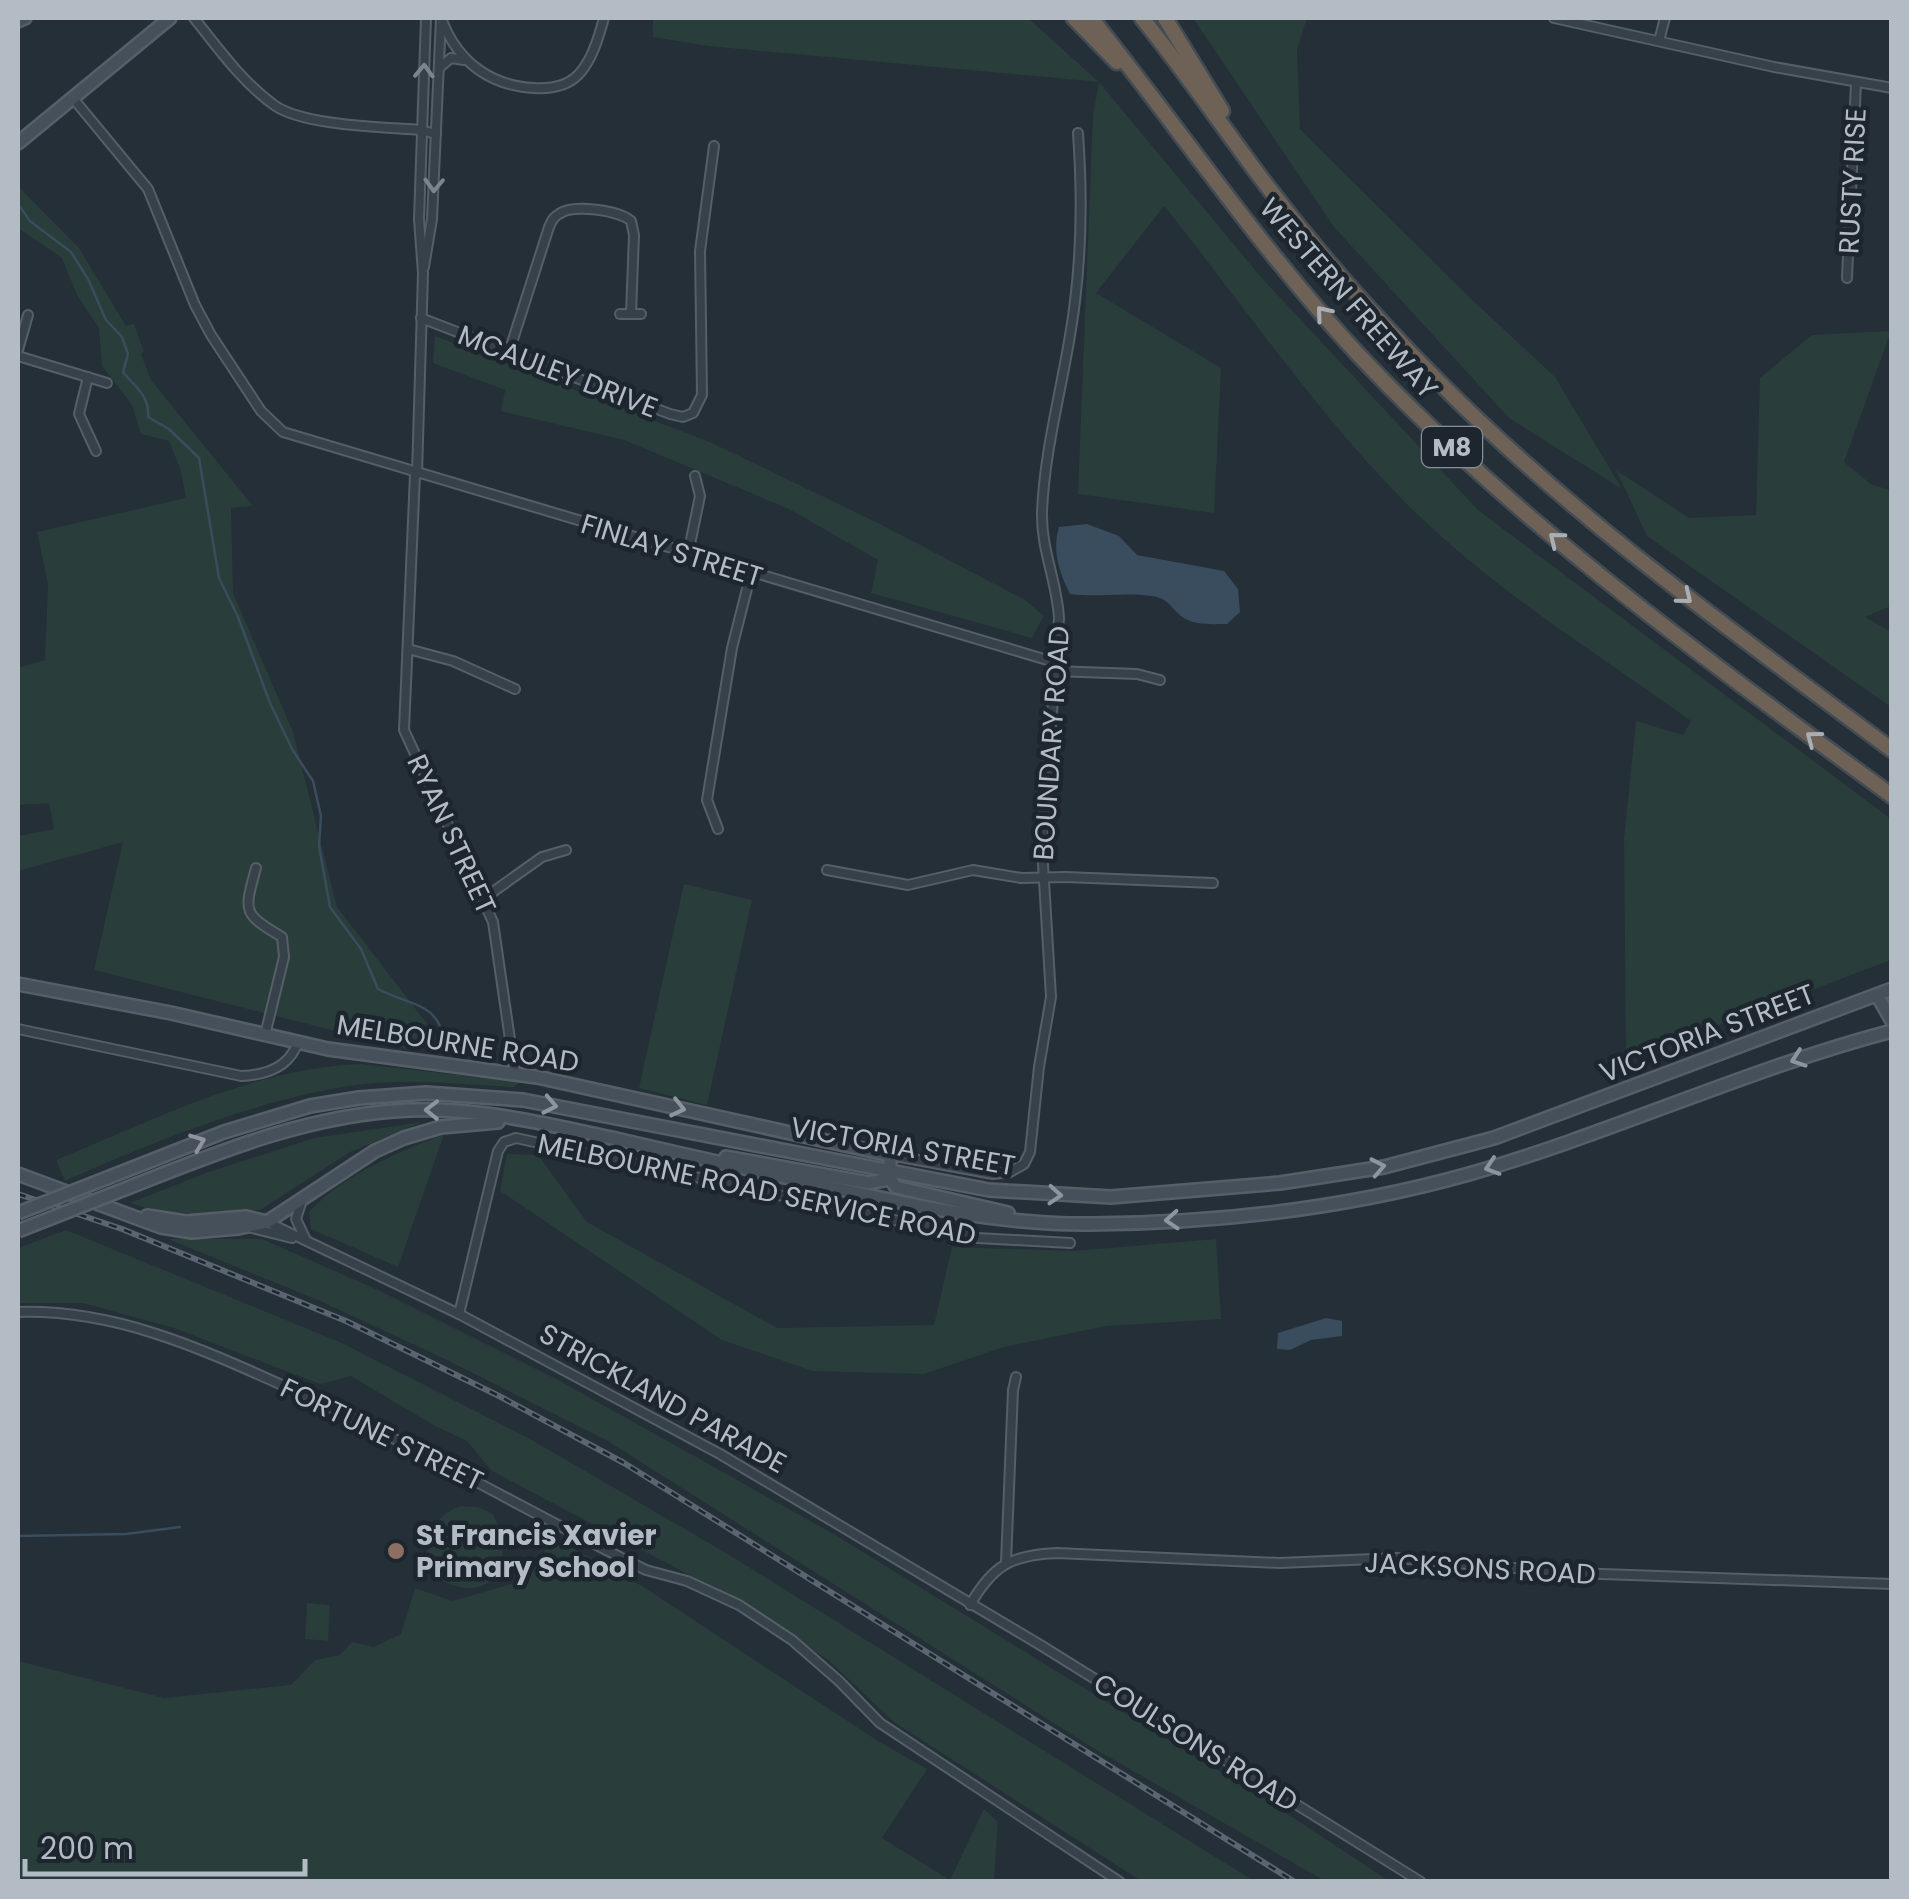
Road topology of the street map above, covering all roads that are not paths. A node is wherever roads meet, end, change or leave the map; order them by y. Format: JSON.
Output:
{"nodes":[{"id":1,"x":25,"y":18,"type":"edge"},
{"id":2,"x":170,"y":18,"type":"edge"},
{"id":3,"x":194,"y":18,"type":"edge"},
{"id":4,"x":426,"y":18,"type":"edge"},
{"id":5,"x":441,"y":18,"type":"edge"},
{"id":6,"x":604,"y":18,"type":"edge"},
{"id":7,"x":1074,"y":18,"type":"edge"},
{"id":8,"x":1091,"y":18,"type":"edge"},
{"id":9,"x":1142,"y":18,"type":"edge"},
{"id":10,"x":1166,"y":18,"type":"edge"},
{"id":11,"x":1554,"y":18,"type":"edge"},
{"id":12,"x":1664,"y":18,"type":"edge"},
{"id":13,"x":18,"y":21,"type":"edge"},
{"id":14,"x":1659,"y":41,"type":"junction"},
{"id":15,"x":468,"y":62,"type":"junction"},
{"id":16,"x":438,"y":68,"type":"junction"},
{"id":17,"x":1856,"y":83,"type":"junction"},
{"id":18,"x":1892,"y":88,"type":"edge"},
{"id":19,"x":72,"y":97,"type":"junction"},
{"id":20,"x":1172,"y":120,"type":"junction"},
{"id":21,"x":422,"y":130,"type":"junction"},
{"id":22,"x":1078,"y":133,"type":"dead end"},
{"id":23,"x":436,"y":134,"type":"junction"},
{"id":24,"x":18,"y":143,"type":"edge"},
{"id":25,"x":714,"y":146,"type":"dead end"},
{"id":26,"x":1266,"y":184,"type":"junction"},
{"id":27,"x":423,"y":273,"type":"junction"},
{"id":28,"x":1847,"y":278,"type":"dead end"},
{"id":29,"x":28,"y":314,"type":"dead end"},
{"id":30,"x":620,"y":314,"type":"dead end"},
{"id":31,"x":421,"y":318,"type":"junction"},
{"id":32,"x":509,"y":352,"type":"junction"},
{"id":33,"x":18,"y":353,"type":"edge"},
{"id":34,"x":88,"y":378,"type":"junction"},
{"id":35,"x":107,"y":383,"type":"dead end"},
{"id":36,"x":96,"y":451,"type":"dead end"},
{"id":37,"x":416,"y":474,"type":"junction"},
{"id":38,"x":696,"y":476,"type":"dead end"},
{"id":39,"x":688,"y":554,"type":"junction"},
{"id":40,"x":751,"y":574,"type":"junction"},
{"id":41,"x":408,"y":649,"type":"junction"},
{"id":42,"x":1054,"y":666,"type":"junction"},
{"id":43,"x":1160,"y":680,"type":"dead end"},
{"id":44,"x":515,"y":689,"type":"dead end"},
{"id":45,"x":1892,"y":750,"type":"edge"},
{"id":46,"x":1892,"y":796,"type":"edge"},
{"id":47,"x":718,"y":829,"type":"dead end"},
{"id":48,"x":566,"y":850,"type":"dead end"},
{"id":49,"x":256,"y":868,"type":"dead end"},
{"id":50,"x":827,"y":870,"type":"dead end"},
{"id":51,"x":1042,"y":880,"type":"junction"},
{"id":52,"x":1213,"y":883,"type":"dead end"},
{"id":53,"x":483,"y":899,"type":"junction"},
{"id":54,"x":18,"y":971,"type":"edge"},
{"id":55,"x":21,"y":985,"type":"edge"},
{"id":56,"x":1885,"y":992,"type":"edge"},
{"id":57,"x":1892,"y":1022,"type":"edge"},
{"id":58,"x":18,"y":1029,"type":"edge"},
{"id":59,"x":1892,"y":1031,"type":"edge"},
{"id":60,"x":265,"y":1036,"type":"junction"},
{"id":61,"x":298,"y":1042,"type":"junction"},
{"id":62,"x":514,"y":1074,"type":"junction"},
{"id":63,"x":537,"y":1123,"type":"junction"},
{"id":64,"x":586,"y":1133,"type":"junction"},
{"id":65,"x":890,"y":1155,"type":"junction"},
{"id":66,"x":1016,"y":1170,"type":"joint"},
{"id":67,"x":890,"y":1172,"type":"junction"},
{"id":68,"x":18,"y":1174,"type":"edge"},
{"id":69,"x":309,"y":1194,"type":"junction"},
{"id":70,"x":113,"y":1208,"type":"junction"},
{"id":71,"x":18,"y":1213,"type":"edge"},
{"id":72,"x":267,"y":1222,"type":"junction"},
{"id":73,"x":1056,"y":1224,"type":"junction"},
{"id":74,"x":238,"y":1228,"type":"junction"},
{"id":75,"x":18,"y":1231,"type":"edge"},
{"id":76,"x":1070,"y":1243,"type":"dead end"},
{"id":77,"x":314,"y":1244,"type":"junction"},
{"id":78,"x":324,"y":1250,"type":"junction"},
{"id":79,"x":18,"y":1312,"type":"edge"},
{"id":80,"x":458,"y":1314,"type":"junction"},
{"id":81,"x":1016,"y":1377,"type":"dead end"},
{"id":82,"x":1006,"y":1563,"type":"junction"},
{"id":83,"x":1892,"y":1584,"type":"edge"},
{"id":84,"x":970,"y":1605,"type":"junction"},
{"id":85,"x":1120,"y":1882,"type":"edge"},
{"id":86,"x":1421,"y":1882,"type":"edge"}],
"edges":[{"from":1,"to":13,"type":"main road"},
{"from":2,"to":19,"type":"main road"},
{"from":3,"to":21,"type":"street"},
{"from":21,"to":4,"type":"street","name":"RYAN STREET","one_way":true},
{"from":5,"to":15,"type":"street"},
{"from":5,"to":16,"type":"street","name":"RYAN STREET"},
{"from":6,"to":15,"type":"street"},
{"from":7,"to":20,"type":"highway"},
{"from":8,"to":20,"type":"highway","name":"WESTERN FREEWAY","number":"M8"},
{"from":9,"to":26,"type":"highway","name":"WESTERN FREEWAY","number":"M8"},
{"from":10,"to":26,"type":"highway"},
{"from":11,"to":14,"type":"street"},
{"from":12,"to":14,"type":"street"},
{"from":14,"to":17,"type":"street"},
{"from":15,"to":16,"type":"street"},
{"from":16,"to":23,"type":"street","name":"RYAN STREET"},
{"from":17,"to":18,"type":"street"},
{"from":17,"to":28,"type":"street","name":"RUSTY RISE"},
{"from":19,"to":24,"type":"main road"},
{"from":19,"to":37,"type":"street","name":"FINLAY STREET"},
{"from":46,"to":20,"type":"highway","name":"WESTERN FREEWAY","number":"M8","one_way":true},
{"from":21,"to":23,"type":"street"},
{"from":21,"to":27,"type":"street","name":"RYAN STREET"},
{"from":22,"to":42,"type":"street","name":"BOUNDARY ROAD"},
{"from":23,"to":27,"type":"street","name":"RYAN STREET","one_way":true},
{"from":25,"to":32,"type":"street","name":"MCAULEY DRIVE"},
{"from":26,"to":45,"type":"highway","name":"WESTERN FREEWAY","number":"M8","one_way":true},
{"from":27,"to":31,"type":"street","name":"RYAN STREET"},
{"from":29,"to":33,"type":"street"},
{"from":30,"to":32,"type":"street"},
{"from":31,"to":32,"type":"street","name":"MCAULEY DRIVE"},
{"from":31,"to":37,"type":"street","name":"RYAN STREET"},
{"from":33,"to":34,"type":"street"},
{"from":34,"to":35,"type":"street"},
{"from":34,"to":36,"type":"street"},
{"from":37,"to":39,"type":"street","name":"FINLAY STREET"},
{"from":37,"to":41,"type":"street","name":"RYAN STREET"},
{"from":38,"to":39,"type":"street"},
{"from":39,"to":40,"type":"street","name":"FINLAY STREET"},
{"from":40,"to":42,"type":"street","name":"FINLAY STREET"},
{"from":40,"to":47,"type":"street"},
{"from":41,"to":44,"type":"street"},
{"from":41,"to":53,"type":"street","name":"RYAN STREET"},
{"from":42,"to":43,"type":"street","name":"FINLAY STREET"},
{"from":42,"to":51,"type":"street","name":"BOUNDARY ROAD"},
{"from":48,"to":53,"type":"street"},
{"from":49,"to":60,"type":"street"},
{"from":50,"to":51,"type":"street"},
{"from":51,"to":52,"type":"street"},
{"from":51,"to":66,"type":"street","name":"BOUNDARY ROAD"},
{"from":53,"to":62,"type":"street","name":"RYAN STREET"},
{"from":54,"to":55,"type":"street"},
{"from":55,"to":60,"type":"main road","name":"MELBOURNE ROAD"},
{"from":56,"to":57,"type":"main road"},
{"from":67,"to":56,"type":"main road","name":"VICTORIA STREET","one_way":true},
{"from":58,"to":61,"type":"street"},
{"from":59,"to":73,"type":"main road","name":"VICTORIA STREET","one_way":true},
{"from":60,"to":61,"type":"main road","name":"MELBOURNE ROAD"},
{"from":61,"to":62,"type":"main road","name":"MELBOURNE ROAD"},
{"from":62,"to":65,"type":"main road","name":"MELBOURNE ROAD","one_way":true},
{"from":63,"to":64,"type":"main road","name":"VICTORIA STREET"},
{"from":63,"to":69,"type":"main road"},
{"from":63,"to":75,"type":"main road","name":"VICTORIA STREET","one_way":true,"bridge":true},
{"from":64,"to":67,"type":"main road"},
{"from":64,"to":73,"type":"main road","name":"VICTORIA STREET"},
{"from":65,"to":66,"type":"street","name":"MELBOURNE ROAD"},
{"from":65,"to":67,"type":"main road"},
{"from":71,"to":67,"type":"main road","name":"VICTORIA STREET","one_way":true,"bridge":true},
{"from":67,"to":73,"type":"main road"},
{"from":68,"to":70,"type":"main road","name":"STRICKLAND PARADE"},
{"from":69,"to":72,"type":"main road"},
{"from":69,"to":77,"type":"street"},
{"from":70,"to":72,"type":"main road","name":"STRICKLAND PARADE"},
{"from":70,"to":74,"type":"main road","name":"STRICKLAND PARADE"},
{"from":72,"to":74,"type":"main road","name":"STRICKLAND PARADE"},
{"from":72,"to":77,"type":"street","name":"STRICKLAND PARADE"},
{"from":74,"to":78,"type":"street","name":"STRICKLAND PARADE"},
{"from":76,"to":80,"type":"street","name":"MELBOURNE ROAD SERVICE ROAD"},
{"from":77,"to":78,"type":"street","name":"STRICKLAND PARADE"},
{"from":78,"to":80,"type":"street","name":"STRICKLAND PARADE"},
{"from":79,"to":85,"type":"street","name":"FORTUNE STREET"},
{"from":80,"to":84,"type":"street","name":"STRICKLAND PARADE"},
{"from":81,"to":82,"type":"street"},
{"from":82,"to":83,"type":"street","name":"JACKSONS ROAD"},
{"from":82,"to":84,"type":"street"},
{"from":84,"to":86,"type":"street","name":"COULSONS ROAD"}]}
